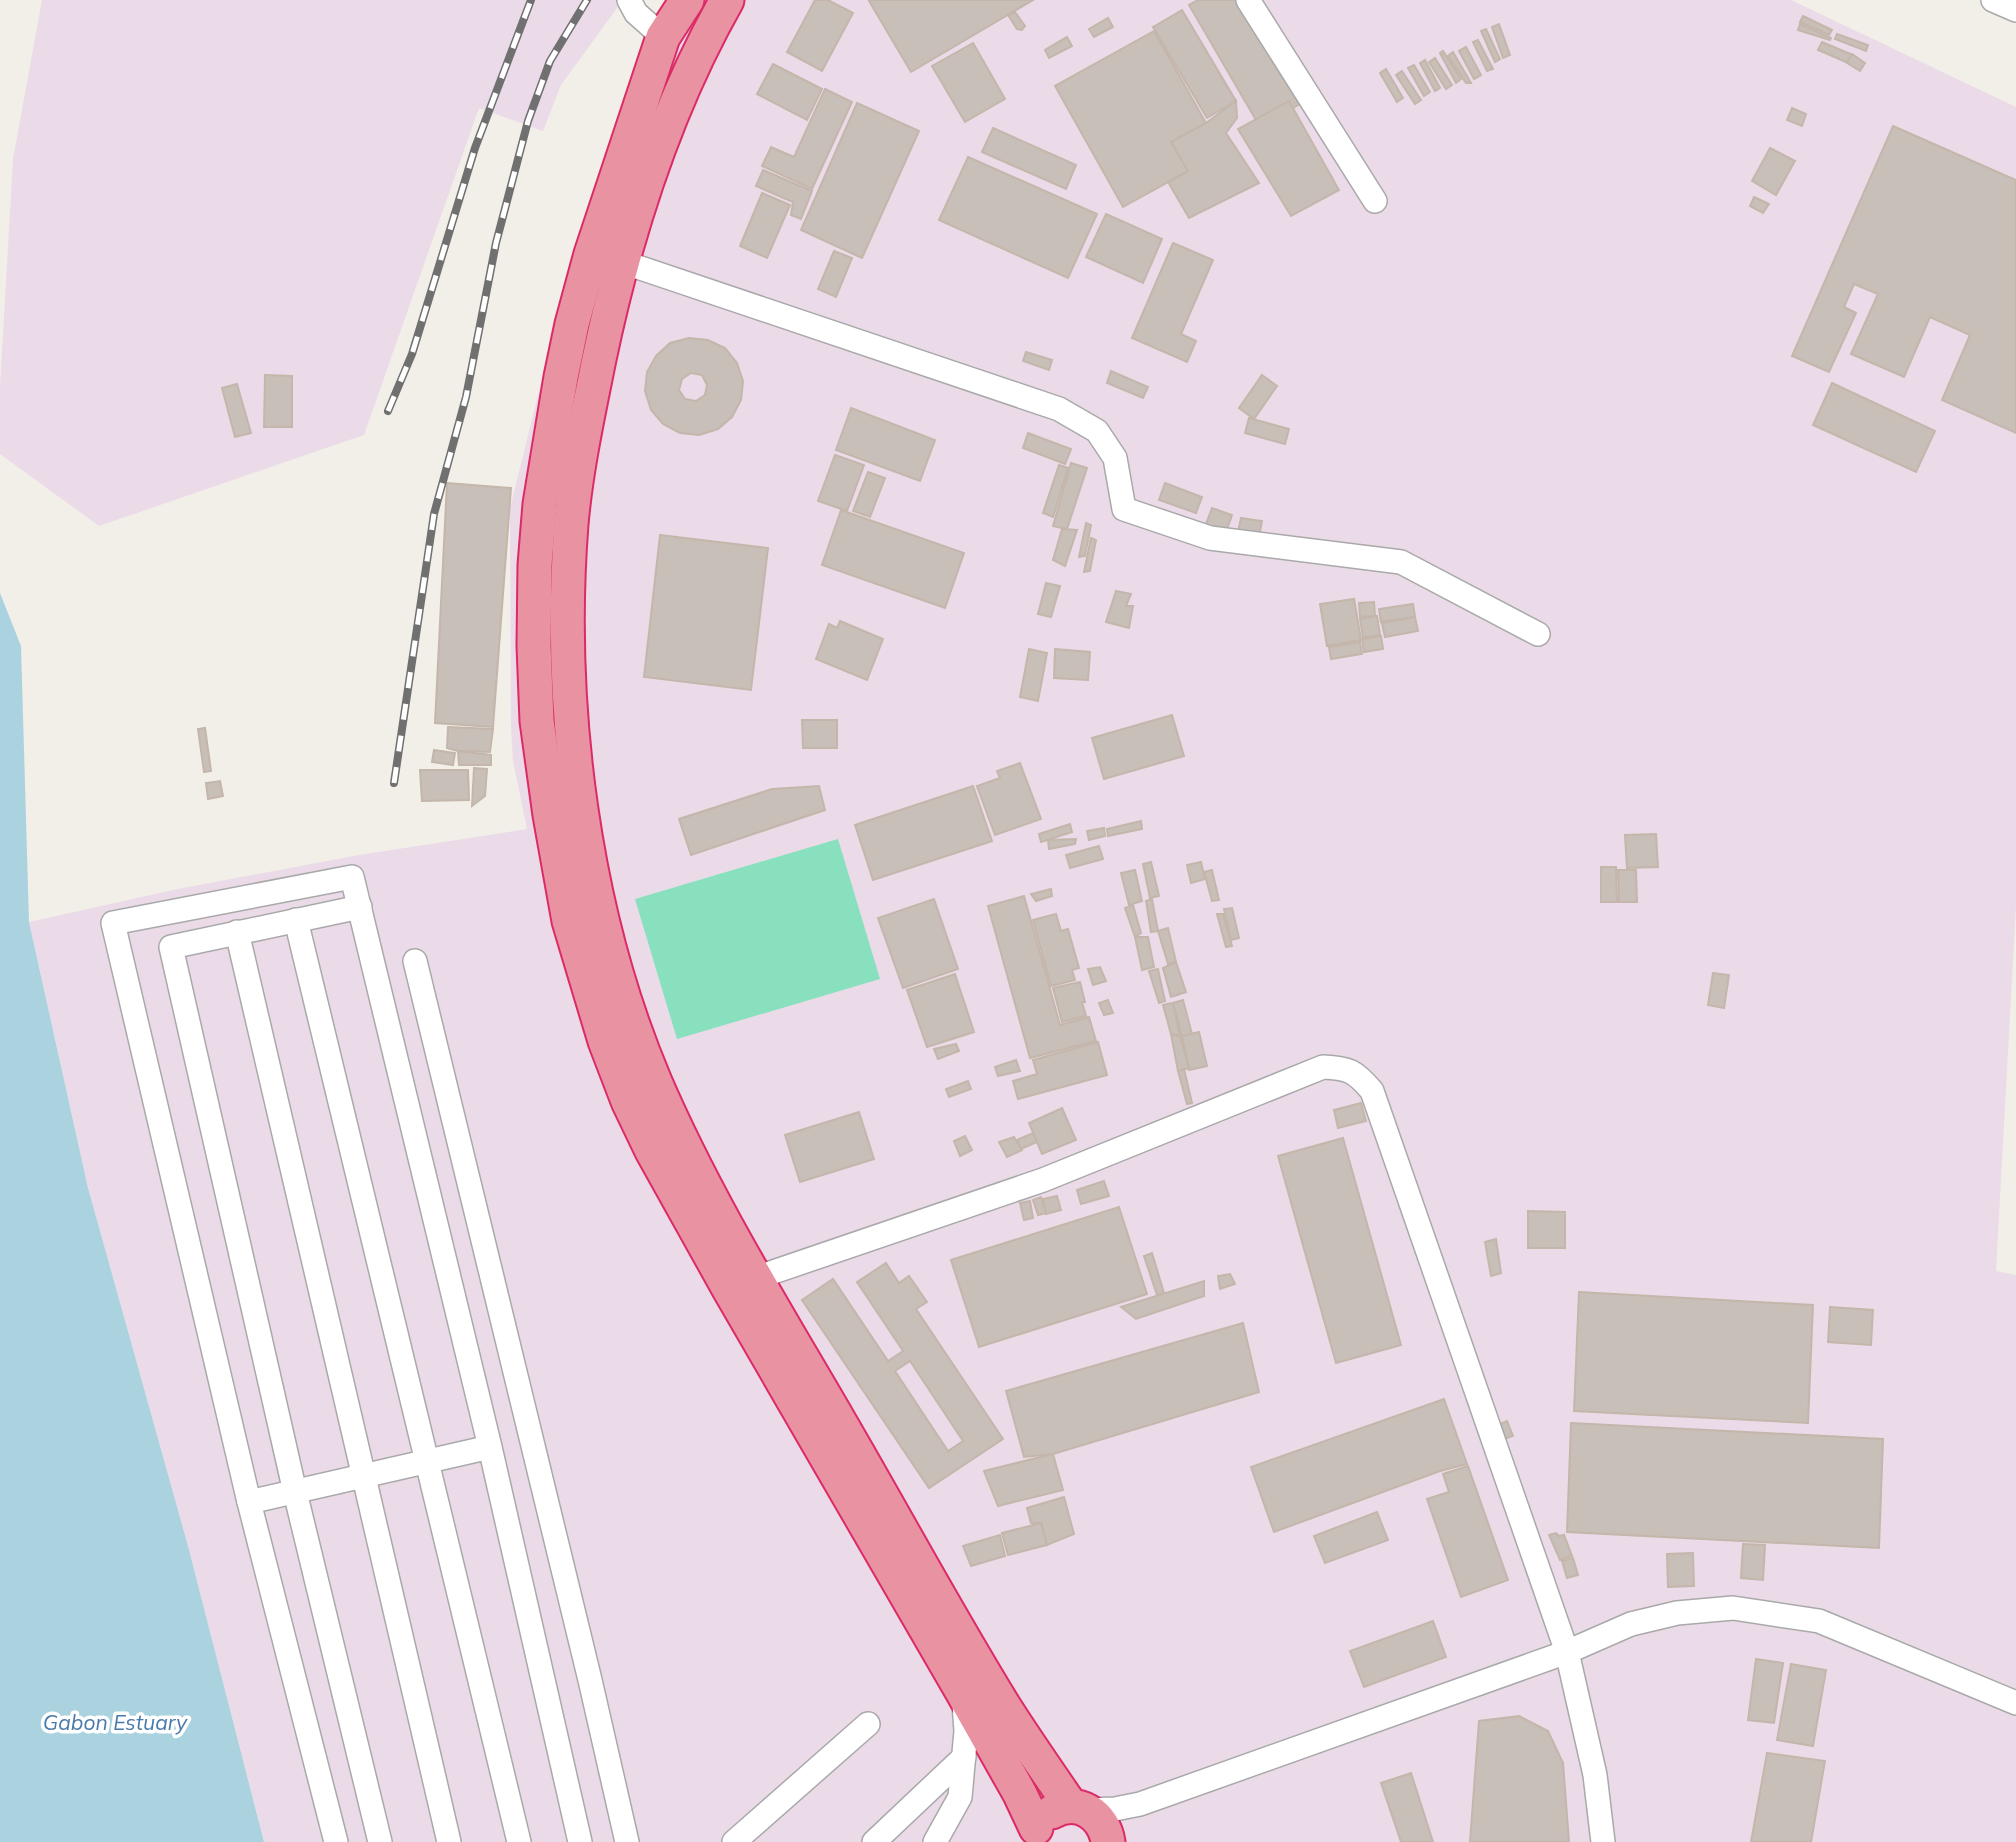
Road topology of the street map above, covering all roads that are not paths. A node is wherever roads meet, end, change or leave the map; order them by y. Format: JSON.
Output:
{"nodes":[{"id":1,"x":629,"y":0,"type":"edge"},
{"id":2,"x":687,"y":0,"type":"edge"},
{"id":3,"x":727,"y":0,"type":"edge"},
{"id":4,"x":1248,"y":0,"type":"edge"},
{"id":5,"x":1993,"y":0,"type":"edge"},
{"id":6,"x":2016,"y":10,"type":"edge"},
{"id":7,"x":663,"y":37,"type":"junction"},
{"id":8,"x":1375,"y":201,"type":"dead end"},
{"id":9,"x":592,"y":254,"type":"junction"},
{"id":10,"x":624,"y":261,"type":"junction"},
{"id":11,"x":1538,"y":634,"type":"dead end"},
{"id":12,"x":360,"y":907,"type":"junction"},
{"id":13,"x":296,"y":920,"type":"junction"},
{"id":14,"x":237,"y":932,"type":"junction"},
{"id":15,"x":415,"y":961,"type":"dead end"},
{"id":16,"x":742,"y":1283,"type":"junction"},
{"id":17,"x":490,"y":1447,"type":"junction"},
{"id":18,"x":426,"y":1462,"type":"junction"},
{"id":19,"x":364,"y":1476,"type":"junction"},
{"id":20,"x":295,"y":1492,"type":"junction"},
{"id":21,"x":250,"y":1502,"type":"junction"},
{"id":22,"x":1567,"y":1652,"type":"junction"},
{"id":23,"x":963,"y":1693,"type":"junction"},
{"id":24,"x":2016,"y":1703,"type":"edge"},
{"id":25,"x":868,"y":1724,"type":"dead end"},
{"id":26,"x":964,"y":1757,"type":"junction"},
{"id":27,"x":1140,"y":1804,"type":"junction"},
{"id":28,"x":1078,"y":1808,"type":"junction"},
{"id":29,"x":1035,"y":1835,"type":"edge"},
{"id":30,"x":1108,"y":1841,"type":"edge"},
{"id":31,"x":336,"y":1842,"type":"edge"},
{"id":32,"x":380,"y":1842,"type":"edge"},
{"id":33,"x":449,"y":1842,"type":"edge"},
{"id":34,"x":519,"y":1842,"type":"edge"},
{"id":35,"x":580,"y":1842,"type":"edge"},
{"id":36,"x":626,"y":1842,"type":"edge"},
{"id":37,"x":734,"y":1842,"type":"edge"},
{"id":38,"x":874,"y":1842,"type":"edge"},
{"id":39,"x":935,"y":1842,"type":"edge"},
{"id":40,"x":1603,"y":1842,"type":"edge"}],
"edges":[{"from":1,"to":7,"type":"street"},
{"from":2,"to":7,"type":"highway"},
{"from":3,"to":10,"type":"highway"},
{"from":4,"to":8,"type":"street"},
{"from":5,"to":6,"type":"street"},
{"from":7,"to":9,"type":"highway"},
{"from":9,"to":10,"type":"street"},
{"from":9,"to":16,"type":"highway"},
{"from":10,"to":11,"type":"street"},
{"from":10,"to":16,"type":"highway"},
{"from":12,"to":13,"type":"street"},
{"from":12,"to":17,"type":"street"},
{"from":12,"to":21,"type":"street"},
{"from":13,"to":14,"type":"street"},
{"from":13,"to":18,"type":"street"},
{"from":14,"to":19,"type":"street"},
{"from":14,"to":20,"type":"street"},
{"from":15,"to":36,"type":"street"},
{"from":16,"to":22,"type":"street"},
{"from":16,"to":23,"type":"highway"},
{"from":16,"to":28,"type":"highway"},
{"from":17,"to":18,"type":"street"},
{"from":17,"to":35,"type":"street"},
{"from":18,"to":19,"type":"street"},
{"from":18,"to":34,"type":"street"},
{"from":19,"to":20,"type":"street"},
{"from":19,"to":33,"type":"street"},
{"from":20,"to":21,"type":"street"},
{"from":20,"to":32,"type":"street"},
{"from":21,"to":31,"type":"street"},
{"from":22,"to":24,"type":"street"},
{"from":22,"to":27,"type":"street"},
{"from":22,"to":40,"type":"street"},
{"from":23,"to":26,"type":"street"},
{"from":23,"to":29,"type":"highway"},
{"from":25,"to":37,"type":"street"},
{"from":26,"to":38,"type":"street"},
{"from":26,"to":39,"type":"street"},
{"from":27,"to":28,"type":"street"},
{"from":27,"to":30,"type":"street"},
{"from":28,"to":29,"type":"highway"},
{"from":28,"to":30,"type":"highway"}]}
